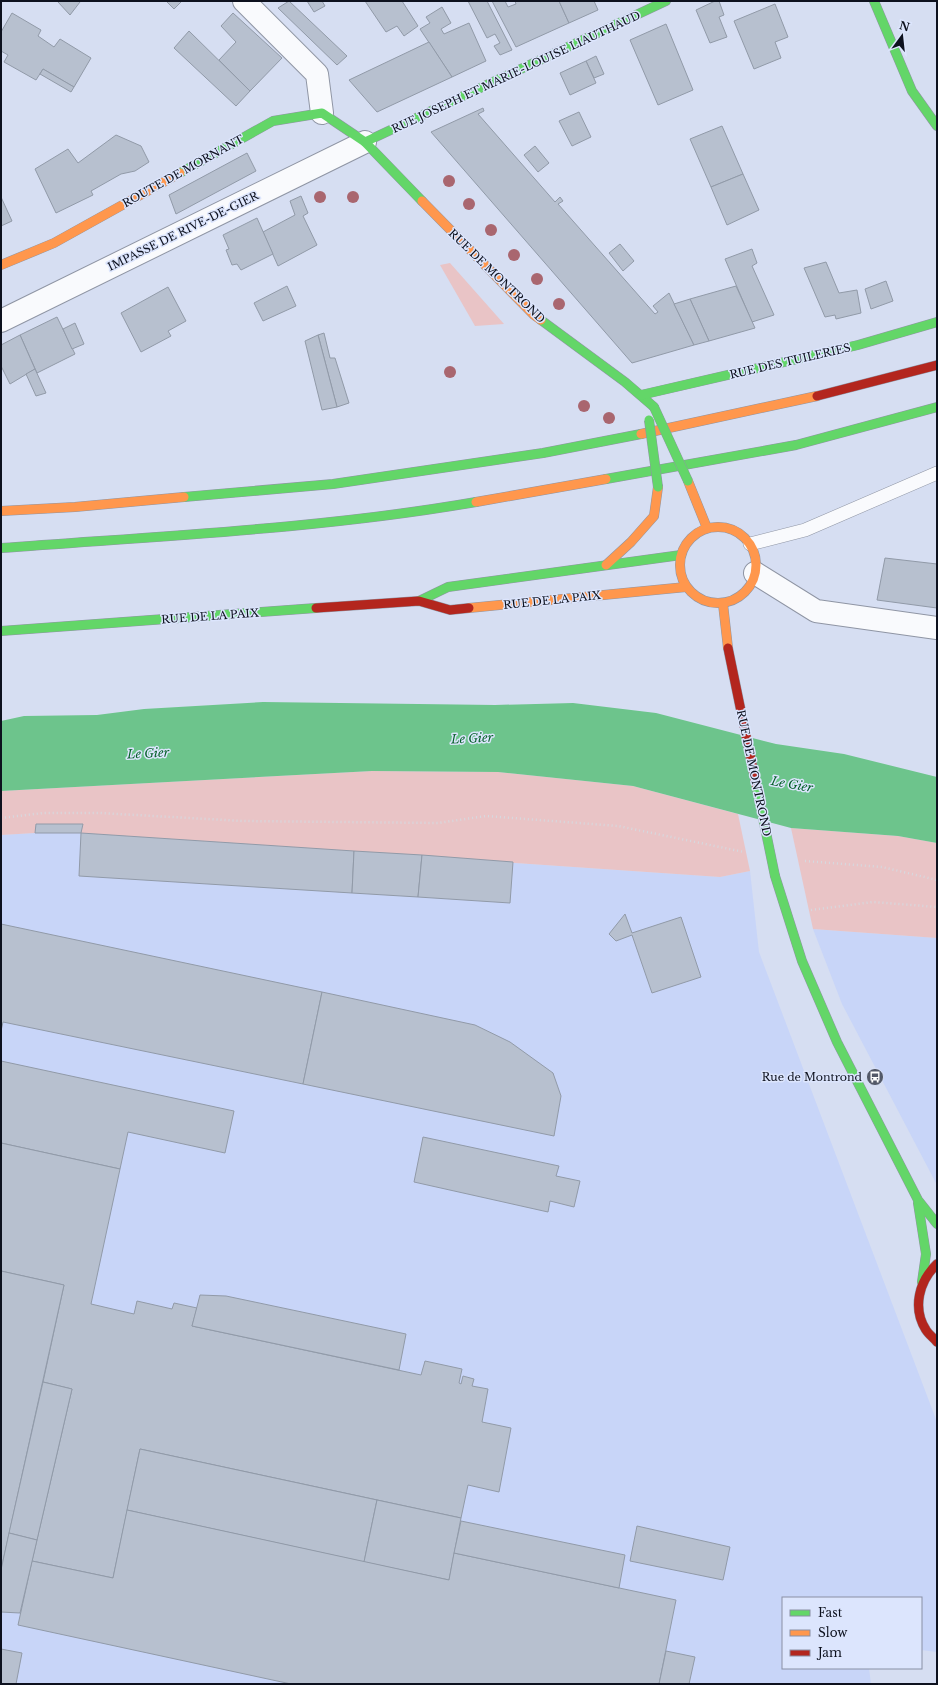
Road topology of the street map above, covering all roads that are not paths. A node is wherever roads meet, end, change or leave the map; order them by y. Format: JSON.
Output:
{"nodes":[{"id":1,"x":244,"y":1,"type":"edge"},
{"id":2,"x":666,"y":1,"type":"edge"},
{"id":3,"x":874,"y":1,"type":"edge"},
{"id":4,"x":322,"y":113,"type":"junction"},
{"id":5,"x":937,"y":126,"type":"edge"},
{"id":6,"x":365,"y":142,"type":"junction"},
{"id":7,"x":1,"y":265,"type":"edge"},
{"id":8,"x":1,"y":321,"type":"edge"},
{"id":9,"x":937,"y":322,"type":"edge"},
{"id":10,"x":937,"y":365,"type":"edge"},
{"id":11,"x":648,"y":401,"type":"junction"},
{"id":12,"x":937,"y":407,"type":"edge"},
{"id":13,"x":937,"y":473,"type":"edge"},
{"id":14,"x":1,"y":511,"type":"edge"},
{"id":15,"x":707,"y":528,"type":"junction"},
{"id":16,"x":750,"y":544,"type":"junction"},
{"id":17,"x":1,"y":548,"type":"edge"},
{"id":18,"x":680,"y":555,"type":"junction"},
{"id":19,"x":606,"y":565,"type":"junction"},
{"id":20,"x":756,"y":573,"type":"junction"},
{"id":21,"x":686,"y":587,"type":"junction"},
{"id":22,"x":419,"y":601,"type":"junction"},
{"id":23,"x":723,"y":604,"type":"junction"},
{"id":24,"x":937,"y":628,"type":"edge"},
{"id":25,"x":1,"y":631,"type":"edge"},
{"id":26,"x":918,"y":1200,"type":"junction"},
{"id":27,"x":937,"y":1224,"type":"edge"},
{"id":28,"x":937,"y":1264,"type":"edge"},
{"id":29,"x":922,"y":1282,"type":"junction"},
{"id":30,"x":937,"y":1342,"type":"edge"}],
"edges":[{"from":1,"to":4,"type":"street"},
{"from":2,"to":6,"type":"main road","name":"RUE JOSEPH ET MARIE-LOUISE LIAUTHAUD"},
{"from":3,"to":5,"type":"main road"},
{"from":4,"to":6,"type":"main road"},
{"from":4,"to":7,"type":"main road","name":"ROUTE DE MORNANT"},
{"from":6,"to":8,"type":"street","name":"IMPASSE DE RIVE-DE-GIER"},
{"from":6,"to":11,"type":"main road","name":"RUE DE MONTROND"},
{"from":9,"to":11,"type":"main road","name":"RUE DES TUILERIES"},
{"from":10,"to":14,"type":"main road"},
{"from":11,"to":15,"type":"main road","name":"RUE DE MONTROND","bridge":true},
{"from":11,"to":19,"type":"main road","bridge":true},
{"from":12,"to":17,"type":"main road"},
{"from":13,"to":16,"type":"lane"},
{"from":15,"to":16,"type":"main road"},
{"from":15,"to":18,"type":"main road"},
{"from":16,"to":20,"type":"main road"},
{"from":18,"to":19,"type":"main road","name":"RUE DE LA PAIX"},
{"from":18,"to":21,"type":"main road"},
{"from":19,"to":22,"type":"main road","name":"RUE DE LA PAIX"},
{"from":20,"to":23,"type":"main road"},
{"from":20,"to":24,"type":"street"},
{"from":21,"to":22,"type":"main road","name":"RUE DE LA PAIX"},
{"from":21,"to":23,"type":"main road"},
{"from":22,"to":25,"type":"main road","name":"RUE DE LA PAIX"},
{"from":23,"to":26,"type":"main road","name":"RUE DE MONTROND","bridge":true},
{"from":26,"to":27,"type":"main road","name":"RUE DE MONTROND"},
{"from":26,"to":29,"type":"main road","name":"RUE DE MONTROND"},
{"from":28,"to":29,"type":"main road"},
{"from":29,"to":30,"type":"main road","name":"RUE DE MONTROND"}]}
